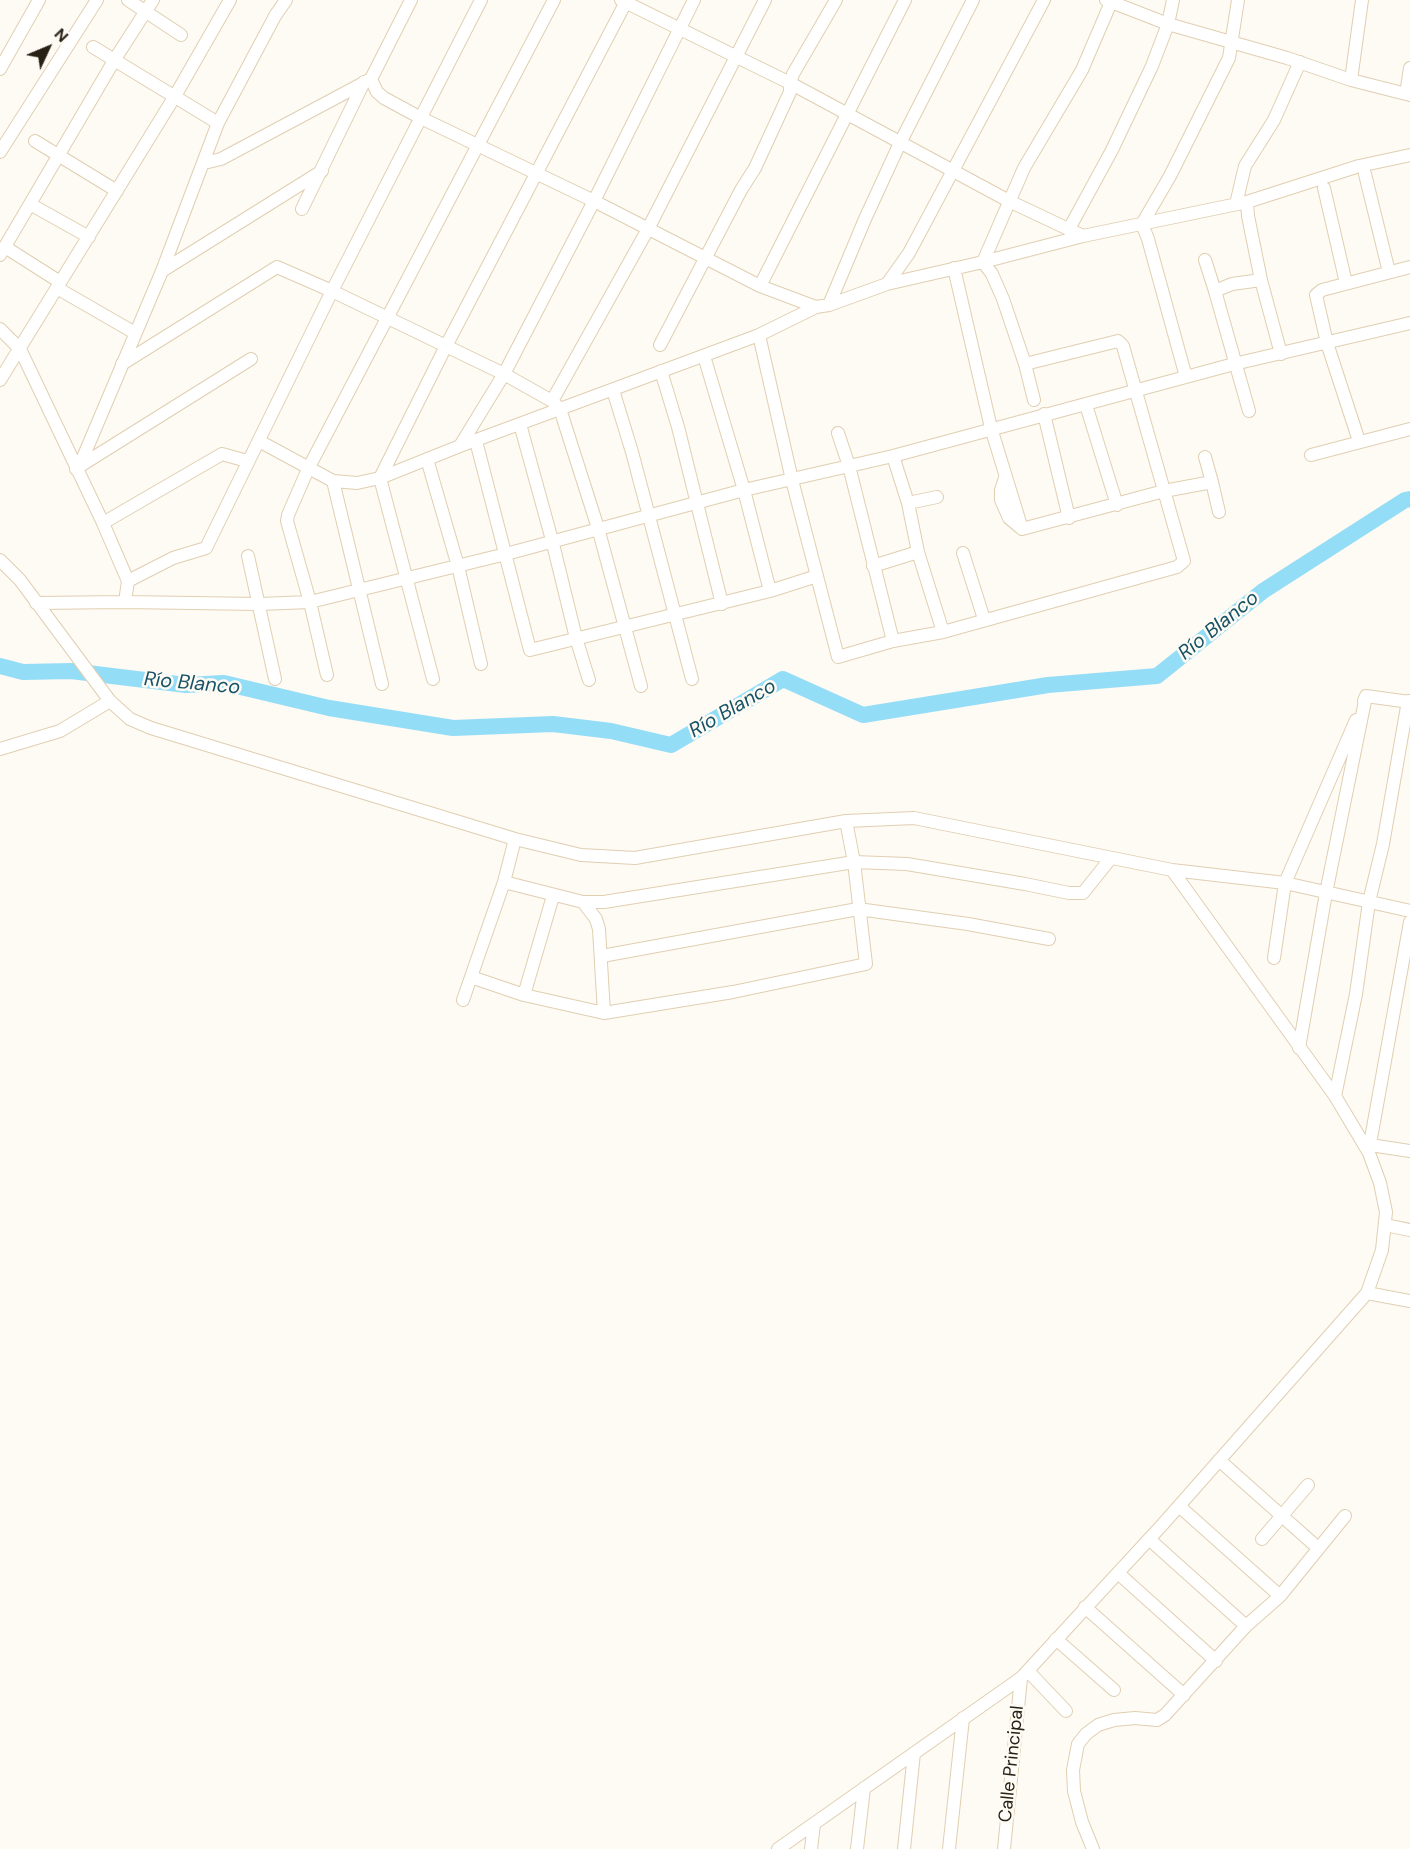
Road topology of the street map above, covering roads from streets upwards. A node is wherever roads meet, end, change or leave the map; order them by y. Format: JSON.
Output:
{"nodes":[{"id":1,"x":39,"y":0,"type":"edge"},
{"id":2,"x":97,"y":0,"type":"edge"},
{"id":3,"x":128,"y":0,"type":"edge"},
{"id":4,"x":153,"y":0,"type":"edge"},
{"id":5,"x":230,"y":0,"type":"edge"},
{"id":6,"x":286,"y":0,"type":"edge"},
{"id":7,"x":411,"y":0,"type":"edge"},
{"id":8,"x":481,"y":0,"type":"edge"},
{"id":9,"x":554,"y":0,"type":"edge"},
{"id":10,"x":694,"y":0,"type":"edge"},
{"id":11,"x":765,"y":0,"type":"edge"},
{"id":12,"x":836,"y":0,"type":"edge"},
{"id":13,"x":905,"y":0,"type":"edge"},
{"id":14,"x":973,"y":0,"type":"edge"},
{"id":15,"x":1044,"y":0,"type":"edge"},
{"id":16,"x":1173,"y":0,"type":"edge"},
{"id":17,"x":1238,"y":0,"type":"edge"},
{"id":18,"x":1362,"y":0,"type":"edge"},
{"id":19,"x":624,"y":1,"type":"edge"},
{"id":20,"x":1110,"y":1,"type":"edge"},
{"id":21,"x":145,"y":12,"type":"junction"},
{"id":22,"x":1168,"y":24,"type":"junction"},
{"id":23,"x":680,"y":30,"type":"junction"},
{"id":24,"x":181,"y":35,"type":"dead end"},
{"id":25,"x":1233,"y":41,"type":"junction"},
{"id":26,"x":93,"y":47,"type":"dead end"},
{"id":27,"x":737,"y":56,"type":"junction"},
{"id":28,"x":115,"y":59,"type":"junction"},
{"id":29,"x":1300,"y":62,"type":"junction"},
{"id":30,"x":1410,"y":68,"type":"edge"},
{"id":31,"x":0,"y":69,"type":"edge"},
{"id":32,"x":368,"y":80,"type":"junction"},
{"id":33,"x":1351,"y":80,"type":"junction"},
{"id":34,"x":790,"y":82,"type":"junction"},
{"id":35,"x":1408,"y":94,"type":"edge"},
{"id":36,"x":175,"y":96,"type":"junction"},
{"id":37,"x":846,"y":114,"type":"junction"},
{"id":38,"x":421,"y":118,"type":"junction"},
{"id":39,"x":218,"y":123,"type":"junction"},
{"id":40,"x":35,"y":141,"type":"dead end"},
{"id":41,"x":900,"y":143,"type":"junction"},
{"id":42,"x":478,"y":145,"type":"junction"},
{"id":43,"x":0,"y":152,"type":"edge"},
{"id":44,"x":58,"y":154,"type":"junction"},
{"id":45,"x":1410,"y":155,"type":"edge"},
{"id":46,"x":204,"y":163,"type":"junction"},
{"id":47,"x":322,"y":171,"type":"junction"},
{"id":48,"x":953,"y":171,"type":"junction"},
{"id":49,"x":536,"y":173,"type":"junction"},
{"id":50,"x":1365,"y":174,"type":"dead end"},
{"id":51,"x":1323,"y":188,"type":"dead end"},
{"id":52,"x":117,"y":190,"type":"junction"},
{"id":53,"x":594,"y":201,"type":"junction"},
{"id":54,"x":1009,"y":201,"type":"junction"},
{"id":55,"x":1241,"y":203,"type":"junction"},
{"id":56,"x":30,"y":204,"type":"junction"},
{"id":57,"x":302,"y":209,"type":"dead end"},
{"id":58,"x":1142,"y":224,"type":"junction"},
{"id":59,"x":648,"y":229,"type":"junction"},
{"id":60,"x":1069,"y":229,"type":"junction"},
{"id":61,"x":1083,"y":236,"type":"junction"},
{"id":62,"x":89,"y":237,"type":"junction"},
{"id":63,"x":2,"y":251,"type":"edge"},
{"id":64,"x":705,"y":257,"type":"junction"},
{"id":65,"x":1205,"y":260,"type":"dead end"},
{"id":66,"x":983,"y":262,"type":"junction"},
{"id":67,"x":901,"y":265,"type":"junction"},
{"id":68,"x":1410,"y":267,"type":"edge"},
{"id":69,"x":954,"y":268,"type":"junction"},
{"id":70,"x":162,"y":271,"type":"junction"},
{"id":71,"x":1389,"y":272,"type":"junction"},
{"id":72,"x":909,"y":279,"type":"junction"},
{"id":73,"x":1261,"y":280,"type":"junction"},
{"id":74,"x":1346,"y":283,"type":"junction"},
{"id":75,"x":887,"y":284,"type":"junction"},
{"id":76,"x":59,"y":285,"type":"junction"},
{"id":77,"x":760,"y":286,"type":"junction"},
{"id":78,"x":332,"y":291,"type":"junction"},
{"id":79,"x":1215,"y":291,"type":"junction"},
{"id":80,"x":829,"y":305,"type":"junction"},
{"id":81,"x":816,"y":307,"type":"junction"},
{"id":82,"x":387,"y":318,"type":"junction"},
{"id":83,"x":1410,"y":323,"type":"edge"},
{"id":84,"x":0,"y":329,"type":"edge"},
{"id":85,"x":135,"y":333,"type":"junction"},
{"id":86,"x":759,"y":335,"type":"junction"},
{"id":87,"x":1327,"y":343,"type":"junction"},
{"id":88,"x":660,"y":345,"type":"dead end"},
{"id":89,"x":445,"y":348,"type":"junction"},
{"id":90,"x":20,"y":349,"type":"junction"},
{"id":91,"x":1281,"y":354,"type":"junction"},
{"id":92,"x":704,"y":356,"type":"junction"},
{"id":93,"x":251,"y":359,"type":"dead end"},
{"id":94,"x":122,"y":364,"type":"junction"},
{"id":95,"x":1025,"y":364,"type":"junction"},
{"id":96,"x":1234,"y":364,"type":"junction"},
{"id":97,"x":661,"y":371,"type":"junction"},
{"id":98,"x":504,"y":374,"type":"junction"},
{"id":99,"x":1186,"y":377,"type":"junction"},
{"id":100,"x":0,"y":380,"type":"edge"},
{"id":101,"x":612,"y":390,"type":"junction"},
{"id":102,"x":1137,"y":390,"type":"junction"},
{"id":103,"x":1034,"y":400,"type":"dead end"},
{"id":104,"x":556,"y":405,"type":"junction"},
{"id":105,"x":1086,"y":405,"type":"junction"},
{"id":106,"x":1249,"y":411,"type":"dead end"},
{"id":107,"x":1044,"y":414,"type":"junction"},
{"id":108,"x":520,"y":424,"type":"junction"},
{"id":109,"x":991,"y":428,"type":"junction"},
{"id":110,"x":1410,"y":429,"type":"edge"},
{"id":111,"x":838,"y":433,"type":"dead end"},
{"id":112,"x":259,"y":441,"type":"junction"},
{"id":113,"x":476,"y":441,"type":"junction"},
{"id":114,"x":1359,"y":441,"type":"junction"},
{"id":115,"x":460,"y":446,"type":"junction"},
{"id":116,"x":1311,"y":455,"type":"dead end"},
{"id":117,"x":893,"y":456,"type":"junction"},
{"id":118,"x":1205,"y":457,"type":"dead end"},
{"id":119,"x":427,"y":459,"type":"junction"},
{"id":120,"x":247,"y":461,"type":"junction"},
{"id":121,"x":849,"y":466,"type":"junction"},
{"id":122,"x":77,"y":468,"type":"junction"},
{"id":123,"x":308,"y":469,"type":"junction"},
{"id":124,"x":380,"y":478,"type":"junction"},
{"id":125,"x":792,"y":480,"type":"junction"},
{"id":126,"x":333,"y":481,"type":"junction"},
{"id":127,"x":1212,"y":482,"type":"junction"},
{"id":128,"x":744,"y":490,"type":"junction"},
{"id":129,"x":1164,"y":491,"type":"junction"},
{"id":130,"x":937,"y":498,"type":"dead end"},
{"id":131,"x":696,"y":503,"type":"junction"},
{"id":132,"x":908,"y":503,"type":"junction"},
{"id":133,"x":1117,"y":505,"type":"junction"},
{"id":134,"x":1218,"y":512,"type":"dead end"},
{"id":135,"x":650,"y":516,"type":"junction"},
{"id":136,"x":1069,"y":518,"type":"junction"},
{"id":137,"x":103,"y":523,"type":"junction"},
{"id":138,"x":597,"y":528,"type":"junction"},
{"id":139,"x":552,"y":540,"type":"junction"},
{"id":140,"x":918,"y":552,"type":"junction"},
{"id":141,"x":963,"y":553,"type":"dead end"},
{"id":142,"x":506,"y":554,"type":"junction"},
{"id":143,"x":248,"y":556,"type":"dead end"},
{"id":144,"x":0,"y":560,"type":"edge"},
{"id":145,"x":458,"y":566,"type":"junction"},
{"id":146,"x":873,"y":566,"type":"junction"},
{"id":147,"x":817,"y":576,"type":"junction"},
{"id":148,"x":408,"y":578,"type":"junction"},
{"id":149,"x":128,"y":582,"type":"junction"},
{"id":150,"x":359,"y":591,"type":"junction"},
{"id":151,"x":770,"y":591,"type":"junction"},
{"id":152,"x":125,"y":602,"type":"junction"},
{"id":153,"x":310,"y":602,"type":"junction"},
{"id":154,"x":36,"y":603,"type":"junction"},
{"id":155,"x":722,"y":603,"type":"junction"},
{"id":156,"x":260,"y":604,"type":"junction"},
{"id":157,"x":674,"y":615,"type":"junction"},
{"id":158,"x":984,"y":619,"type":"junction"},
{"id":159,"x":624,"y":626,"type":"junction"},
{"id":160,"x":943,"y":632,"type":"junction"},
{"id":161,"x":576,"y":638,"type":"junction"},
{"id":162,"x":893,"y":641,"type":"junction"},
{"id":163,"x":482,"y":664,"type":"dead end"},
{"id":164,"x":327,"y":675,"type":"dead end"},
{"id":165,"x":276,"y":679,"type":"dead end"},
{"id":166,"x":433,"y":679,"type":"dead end"},
{"id":167,"x":692,"y":679,"type":"dead end"},
{"id":168,"x":589,"y":680,"type":"dead end"},
{"id":169,"x":382,"y":684,"type":"dead end"},
{"id":170,"x":641,"y":686,"type":"dead end"},
{"id":171,"x":1366,"y":696,"type":"junction"},
{"id":172,"x":110,"y":701,"type":"junction"},
{"id":173,"x":1409,"y":702,"type":"edge"},
{"id":174,"x":0,"y":749,"type":"edge"},
{"id":175,"x":846,"y":821,"type":"junction"},
{"id":176,"x":515,"y":839,"type":"junction"},
{"id":177,"x":1111,"y":858,"type":"junction"},
{"id":178,"x":854,"y":862,"type":"junction"},
{"id":179,"x":1172,"y":870,"type":"junction"},
{"id":180,"x":504,"y":882,"type":"junction"},
{"id":181,"x":1285,"y":884,"type":"junction"},
{"id":182,"x":1326,"y":893,"type":"junction"},
{"id":183,"x":553,"y":896,"type":"junction"},
{"id":184,"x":583,"y":902,"type":"junction"},
{"id":185,"x":1369,"y":902,"type":"junction"},
{"id":186,"x":858,"y":909,"type":"junction"},
{"id":187,"x":1410,"y":911,"type":"edge"},
{"id":188,"x":1410,"y":922,"type":"edge"},
{"id":189,"x":1049,"y":939,"type":"dead end"},
{"id":190,"x":602,"y":956,"type":"junction"},
{"id":191,"x":1274,"y":958,"type":"dead end"},
{"id":192,"x":471,"y":976,"type":"junction"},
{"id":193,"x":524,"y":994,"type":"junction"},
{"id":194,"x":464,"y":1000,"type":"dead end"},
{"id":195,"x":604,"y":1013,"type":"junction"},
{"id":196,"x":1299,"y":1048,"type":"junction"},
{"id":197,"x":1335,"y":1096,"type":"junction"},
{"id":198,"x":1366,"y":1144,"type":"junction"},
{"id":199,"x":1410,"y":1151,"type":"edge"},
{"id":200,"x":1385,"y":1225,"type":"junction"},
{"id":201,"x":1410,"y":1230,"type":"edge"},
{"id":202,"x":1366,"y":1293,"type":"junction"},
{"id":203,"x":1410,"y":1301,"type":"edge"},
{"id":204,"x":1219,"y":1460,"type":"junction"},
{"id":205,"x":1308,"y":1485,"type":"dead end"},
{"id":206,"x":1179,"y":1506,"type":"junction"},
{"id":207,"x":1282,"y":1515,"type":"junction"},
{"id":208,"x":1345,"y":1516,"type":"dead end"},
{"id":209,"x":1149,"y":1539,"type":"junction"},
{"id":210,"x":1262,"y":1539,"type":"dead end"},
{"id":211,"x":1318,"y":1548,"type":"junction"},
{"id":212,"x":1118,"y":1573,"type":"junction"},
{"id":213,"x":1280,"y":1596,"type":"junction"},
{"id":214,"x":1085,"y":1607,"type":"junction"},
{"id":215,"x":1246,"y":1626,"type":"junction"},
{"id":216,"x":1056,"y":1639,"type":"junction"},
{"id":217,"x":1216,"y":1661,"type":"junction"},
{"id":218,"x":1024,"y":1674,"type":"junction"},
{"id":219,"x":1114,"y":1690,"type":"dead end"},
{"id":220,"x":1184,"y":1695,"type":"junction"},
{"id":221,"x":1066,"y":1711,"type":"dead end"},
{"id":222,"x":963,"y":1718,"type":"junction"},
{"id":223,"x":914,"y":1753,"type":"junction"},
{"id":224,"x":864,"y":1788,"type":"junction"},
{"id":225,"x":814,"y":1824,"type":"junction"},
{"id":226,"x":778,"y":1849,"type":"edge"},
{"id":227,"x":811,"y":1849,"type":"edge"},
{"id":228,"x":857,"y":1849,"type":"edge"},
{"id":229,"x":904,"y":1849,"type":"edge"},
{"id":230,"x":949,"y":1849,"type":"edge"},
{"id":231,"x":1004,"y":1849,"type":"edge"},
{"id":232,"x":1093,"y":1849,"type":"edge"}],
"edges":[{"from":1,"to":31,"type":"street"},
{"from":2,"to":43,"type":"street"},
{"from":3,"to":21,"type":"street"},
{"from":4,"to":21,"type":"street"},
{"from":5,"to":36,"type":"street"},
{"from":6,"to":39,"type":"street"},
{"from":7,"to":32,"type":"street"},
{"from":8,"to":38,"type":"street"},
{"from":9,"to":42,"type":"street"},
{"from":10,"to":23,"type":"street"},
{"from":11,"to":27,"type":"street"},
{"from":12,"to":34,"type":"street"},
{"from":13,"to":37,"type":"street"},
{"from":14,"to":41,"type":"street"},
{"from":15,"to":48,"type":"street"},
{"from":16,"to":22,"type":"street"},
{"from":17,"to":25,"type":"street"},
{"from":18,"to":33,"type":"street"},
{"from":19,"to":23,"type":"street"},
{"from":19,"to":49,"type":"street"},
{"from":20,"to":22,"type":"street"},
{"from":20,"to":54,"type":"street"},
{"from":21,"to":24,"type":"street"},
{"from":21,"to":28,"type":"street"},
{"from":22,"to":25,"type":"street"},
{"from":22,"to":60,"type":"street"},
{"from":23,"to":27,"type":"street"},
{"from":23,"to":53,"type":"street"},
{"from":25,"to":29,"type":"street"},
{"from":25,"to":58,"type":"street"},
{"from":26,"to":28,"type":"street"},
{"from":27,"to":34,"type":"street"},
{"from":27,"to":59,"type":"street"},
{"from":28,"to":36,"type":"street"},
{"from":28,"to":44,"type":"street"},
{"from":29,"to":33,"type":"street"},
{"from":29,"to":55,"type":"street"},
{"from":30,"to":35,"type":"street"},
{"from":32,"to":38,"type":"street"},
{"from":32,"to":46,"type":"street"},
{"from":32,"to":47,"type":"street"},
{"from":33,"to":35,"type":"street"},
{"from":34,"to":37,"type":"street"},
{"from":34,"to":64,"type":"street"},
{"from":36,"to":39,"type":"street"},
{"from":36,"to":52,"type":"street"},
{"from":37,"to":41,"type":"street"},
{"from":37,"to":77,"type":"street"},
{"from":38,"to":42,"type":"street"},
{"from":38,"to":78,"type":"street"},
{"from":39,"to":46,"type":"street"},
{"from":40,"to":44,"type":"street"},
{"from":41,"to":48,"type":"street"},
{"from":41,"to":80,"type":"street"},
{"from":42,"to":49,"type":"street"},
{"from":42,"to":82,"type":"street"},
{"from":44,"to":52,"type":"street"},
{"from":44,"to":56,"type":"street"},
{"from":45,"to":55,"type":"street"},
{"from":46,"to":70,"type":"street"},
{"from":47,"to":57,"type":"street"},
{"from":47,"to":70,"type":"street"},
{"from":48,"to":54,"type":"street"},
{"from":48,"to":67,"type":"street"},
{"from":49,"to":53,"type":"street"},
{"from":49,"to":89,"type":"street"},
{"from":50,"to":71,"type":"street"},
{"from":51,"to":74,"type":"street"},
{"from":52,"to":62,"type":"street"},
{"from":53,"to":59,"type":"street"},
{"from":53,"to":98,"type":"street"},
{"from":54,"to":60,"type":"street"},
{"from":54,"to":66,"type":"street"},
{"from":55,"to":58,"type":"street"},
{"from":55,"to":73,"type":"street"},
{"from":56,"to":62,"type":"street"},
{"from":56,"to":63,"type":"street"},
{"from":58,"to":61,"type":"street"},
{"from":58,"to":99,"type":"street"},
{"from":59,"to":64,"type":"street"},
{"from":59,"to":104,"type":"street"},
{"from":60,"to":61,"type":"street"},
{"from":61,"to":66,"type":"street"},
{"from":62,"to":76,"type":"street"},
{"from":63,"to":76,"type":"street"},
{"from":64,"to":77,"type":"street"},
{"from":64,"to":88,"type":"street"},
{"from":65,"to":79,"type":"street"},
{"from":66,"to":69,"type":"street"},
{"from":66,"to":95,"type":"street"},
{"from":67,"to":72,"type":"street"},
{"from":67,"to":75,"type":"street"},
{"from":68,"to":71,"type":"street"},
{"from":69,"to":72,"type":"street"},
{"from":69,"to":109,"type":"street"},
{"from":70,"to":85,"type":"street"},
{"from":71,"to":74,"type":"street"},
{"from":72,"to":75,"type":"street"},
{"from":73,"to":79,"type":"street"},
{"from":73,"to":91,"type":"street"},
{"from":74,"to":87,"type":"street"},
{"from":75,"to":80,"type":"street"},
{"from":76,"to":85,"type":"street"},
{"from":76,"to":90,"type":"street"},
{"from":77,"to":81,"type":"street"},
{"from":78,"to":82,"type":"street"},
{"from":78,"to":94,"type":"street"},
{"from":78,"to":112,"type":"street"},
{"from":79,"to":96,"type":"street"},
{"from":80,"to":81,"type":"street"},
{"from":81,"to":86,"type":"street"},
{"from":82,"to":89,"type":"street"},
{"from":82,"to":123,"type":"street"},
{"from":83,"to":87,"type":"street"},
{"from":84,"to":90,"type":"street"},
{"from":85,"to":94,"type":"street"},
{"from":86,"to":92,"type":"street"},
{"from":86,"to":125,"type":"street"},
{"from":87,"to":91,"type":"street"},
{"from":87,"to":114,"type":"street"},
{"from":89,"to":98,"type":"street"},
{"from":89,"to":124,"type":"street"},
{"from":90,"to":100,"type":"street"},
{"from":90,"to":122,"type":"street"},
{"from":91,"to":96,"type":"street"},
{"from":92,"to":97,"type":"street"},
{"from":92,"to":128,"type":"street"},
{"from":93,"to":122,"type":"street"},
{"from":94,"to":122,"type":"street"},
{"from":95,"to":102,"type":"street"},
{"from":95,"to":103,"type":"street"},
{"from":96,"to":99,"type":"street"},
{"from":96,"to":106,"type":"street"},
{"from":97,"to":101,"type":"street"},
{"from":97,"to":131,"type":"street"},
{"from":98,"to":104,"type":"street"},
{"from":98,"to":115,"type":"street"},
{"from":99,"to":102,"type":"street"},
{"from":101,"to":104,"type":"street"},
{"from":101,"to":135,"type":"street"},
{"from":102,"to":105,"type":"street"},
{"from":102,"to":129,"type":"street"},
{"from":104,"to":108,"type":"street"},
{"from":104,"to":138,"type":"street"},
{"from":105,"to":107,"type":"street"},
{"from":105,"to":133,"type":"street"},
{"from":107,"to":109,"type":"street"},
{"from":107,"to":136,"type":"street"},
{"from":108,"to":113,"type":"street"},
{"from":108,"to":139,"type":"street"},
{"from":109,"to":117,"type":"street"},
{"from":109,"to":136,"type":"street"},
{"from":110,"to":114,"type":"street"},
{"from":111,"to":121,"type":"street"},
{"from":112,"to":120,"type":"street"},
{"from":112,"to":123,"type":"street"},
{"from":113,"to":115,"type":"street"},
{"from":113,"to":142,"type":"street"},
{"from":114,"to":116,"type":"street"},
{"from":115,"to":119,"type":"street"},
{"from":117,"to":121,"type":"street"},
{"from":117,"to":132,"type":"street"},
{"from":118,"to":127,"type":"street"},
{"from":119,"to":124,"type":"street"},
{"from":119,"to":145,"type":"street"},
{"from":120,"to":137,"type":"street"},
{"from":120,"to":149,"type":"street"},
{"from":121,"to":125,"type":"street"},
{"from":121,"to":146,"type":"street"},
{"from":122,"to":137,"type":"street"},
{"from":123,"to":126,"type":"street"},
{"from":123,"to":153,"type":"street"},
{"from":124,"to":126,"type":"street"},
{"from":124,"to":148,"type":"street"},
{"from":125,"to":128,"type":"street"},
{"from":125,"to":147,"type":"street"},
{"from":126,"to":150,"type":"street"},
{"from":127,"to":129,"type":"street"},
{"from":127,"to":134,"type":"street"},
{"from":128,"to":131,"type":"street"},
{"from":128,"to":151,"type":"street"},
{"from":129,"to":133,"type":"street"},
{"from":129,"to":158,"type":"street"},
{"from":130,"to":132,"type":"street"},
{"from":131,"to":135,"type":"street"},
{"from":131,"to":155,"type":"street"},
{"from":132,"to":140,"type":"street"},
{"from":133,"to":136,"type":"street"},
{"from":135,"to":138,"type":"street"},
{"from":135,"to":157,"type":"street"},
{"from":137,"to":149,"type":"street"},
{"from":138,"to":139,"type":"street"},
{"from":138,"to":159,"type":"street"},
{"from":139,"to":142,"type":"street"},
{"from":139,"to":161,"type":"street"},
{"from":140,"to":146,"type":"street"},
{"from":140,"to":160,"type":"street"},
{"from":141,"to":158,"type":"street"},
{"from":142,"to":145,"type":"street"},
{"from":142,"to":161,"type":"street"},
{"from":143,"to":156,"type":"street"},
{"from":144,"to":154,"type":"street"},
{"from":145,"to":148,"type":"street"},
{"from":145,"to":163,"type":"street"},
{"from":146,"to":162,"type":"street"},
{"from":147,"to":151,"type":"street"},
{"from":147,"to":162,"type":"street"},
{"from":148,"to":150,"type":"street"},
{"from":148,"to":166,"type":"street"},
{"from":149,"to":152,"type":"street"},
{"from":150,"to":153,"type":"street"},
{"from":150,"to":169,"type":"street"},
{"from":151,"to":155,"type":"street"},
{"from":152,"to":154,"type":"street"},
{"from":152,"to":156,"type":"street"},
{"from":153,"to":156,"type":"street"},
{"from":153,"to":164,"type":"street"},
{"from":154,"to":172,"type":"street"},
{"from":155,"to":157,"type":"street"},
{"from":156,"to":165,"type":"street"},
{"from":157,"to":159,"type":"street"},
{"from":157,"to":167,"type":"street"},
{"from":158,"to":160,"type":"street"},
{"from":159,"to":161,"type":"street"},
{"from":159,"to":170,"type":"street"},
{"from":160,"to":162,"type":"street"},
{"from":161,"to":168,"type":"street"},
{"from":171,"to":173,"type":"street"},
{"from":171,"to":181,"type":"street"},
{"from":171,"to":182,"type":"street"},
{"from":172,"to":174,"type":"street"},
{"from":172,"to":176,"type":"street"},
{"from":173,"to":185,"type":"street"},
{"from":175,"to":176,"type":"street"},
{"from":175,"to":177,"type":"street"},
{"from":175,"to":178,"type":"street"},
{"from":176,"to":180,"type":"street"},
{"from":177,"to":178,"type":"street"},
{"from":177,"to":179,"type":"street"},
{"from":178,"to":184,"type":"street"},
{"from":178,"to":186,"type":"street"},
{"from":179,"to":181,"type":"street"},
{"from":179,"to":196,"type":"street"},
{"from":180,"to":183,"type":"street"},
{"from":180,"to":192,"type":"street"},
{"from":181,"to":182,"type":"street"},
{"from":181,"to":191,"type":"street"},
{"from":182,"to":185,"type":"street"},
{"from":182,"to":196,"type":"street"},
{"from":183,"to":184,"type":"street"},
{"from":183,"to":193,"type":"street"},
{"from":184,"to":190,"type":"street"},
{"from":185,"to":187,"type":"street"},
{"from":185,"to":197,"type":"street"},
{"from":186,"to":189,"type":"street"},
{"from":186,"to":190,"type":"street"},
{"from":186,"to":195,"type":"street"},
{"from":188,"to":198,"type":"street"},
{"from":190,"to":195,"type":"street"},
{"from":192,"to":193,"type":"street"},
{"from":192,"to":194,"type":"street"},
{"from":193,"to":195,"type":"street"},
{"from":196,"to":197,"type":"street"},
{"from":197,"to":198,"type":"street"},
{"from":198,"to":199,"type":"street"},
{"from":198,"to":200,"type":"street"},
{"from":200,"to":201,"type":"street"},
{"from":200,"to":202,"type":"street"},
{"from":202,"to":203,"type":"street"},
{"from":202,"to":204,"type":"street"},
{"from":204,"to":206,"type":"street"},
{"from":204,"to":207,"type":"street"},
{"from":205,"to":207,"type":"street"},
{"from":206,"to":209,"type":"street"},
{"from":206,"to":213,"type":"street"},
{"from":207,"to":210,"type":"street"},
{"from":207,"to":211,"type":"street"},
{"from":208,"to":211,"type":"street"},
{"from":209,"to":212,"type":"street"},
{"from":209,"to":215,"type":"street"},
{"from":211,"to":213,"type":"street"},
{"from":212,"to":214,"type":"street"},
{"from":212,"to":217,"type":"street"},
{"from":213,"to":215,"type":"street"},
{"from":214,"to":216,"type":"street"},
{"from":214,"to":220,"type":"street"},
{"from":215,"to":217,"type":"street"},
{"from":216,"to":218,"type":"street"},
{"from":216,"to":219,"type":"street"},
{"from":217,"to":220,"type":"street"},
{"from":218,"to":221,"type":"street"},
{"from":218,"to":222,"type":"street"},
{"from":218,"to":231,"type":"street","name":"Calle Principal"},
{"from":220,"to":232,"type":"street"},
{"from":222,"to":223,"type":"street"},
{"from":222,"to":230,"type":"street"},
{"from":223,"to":224,"type":"street"},
{"from":223,"to":229,"type":"street"},
{"from":224,"to":225,"type":"street"},
{"from":224,"to":228,"type":"street"},
{"from":225,"to":226,"type":"street"},
{"from":225,"to":227,"type":"street"}]}
